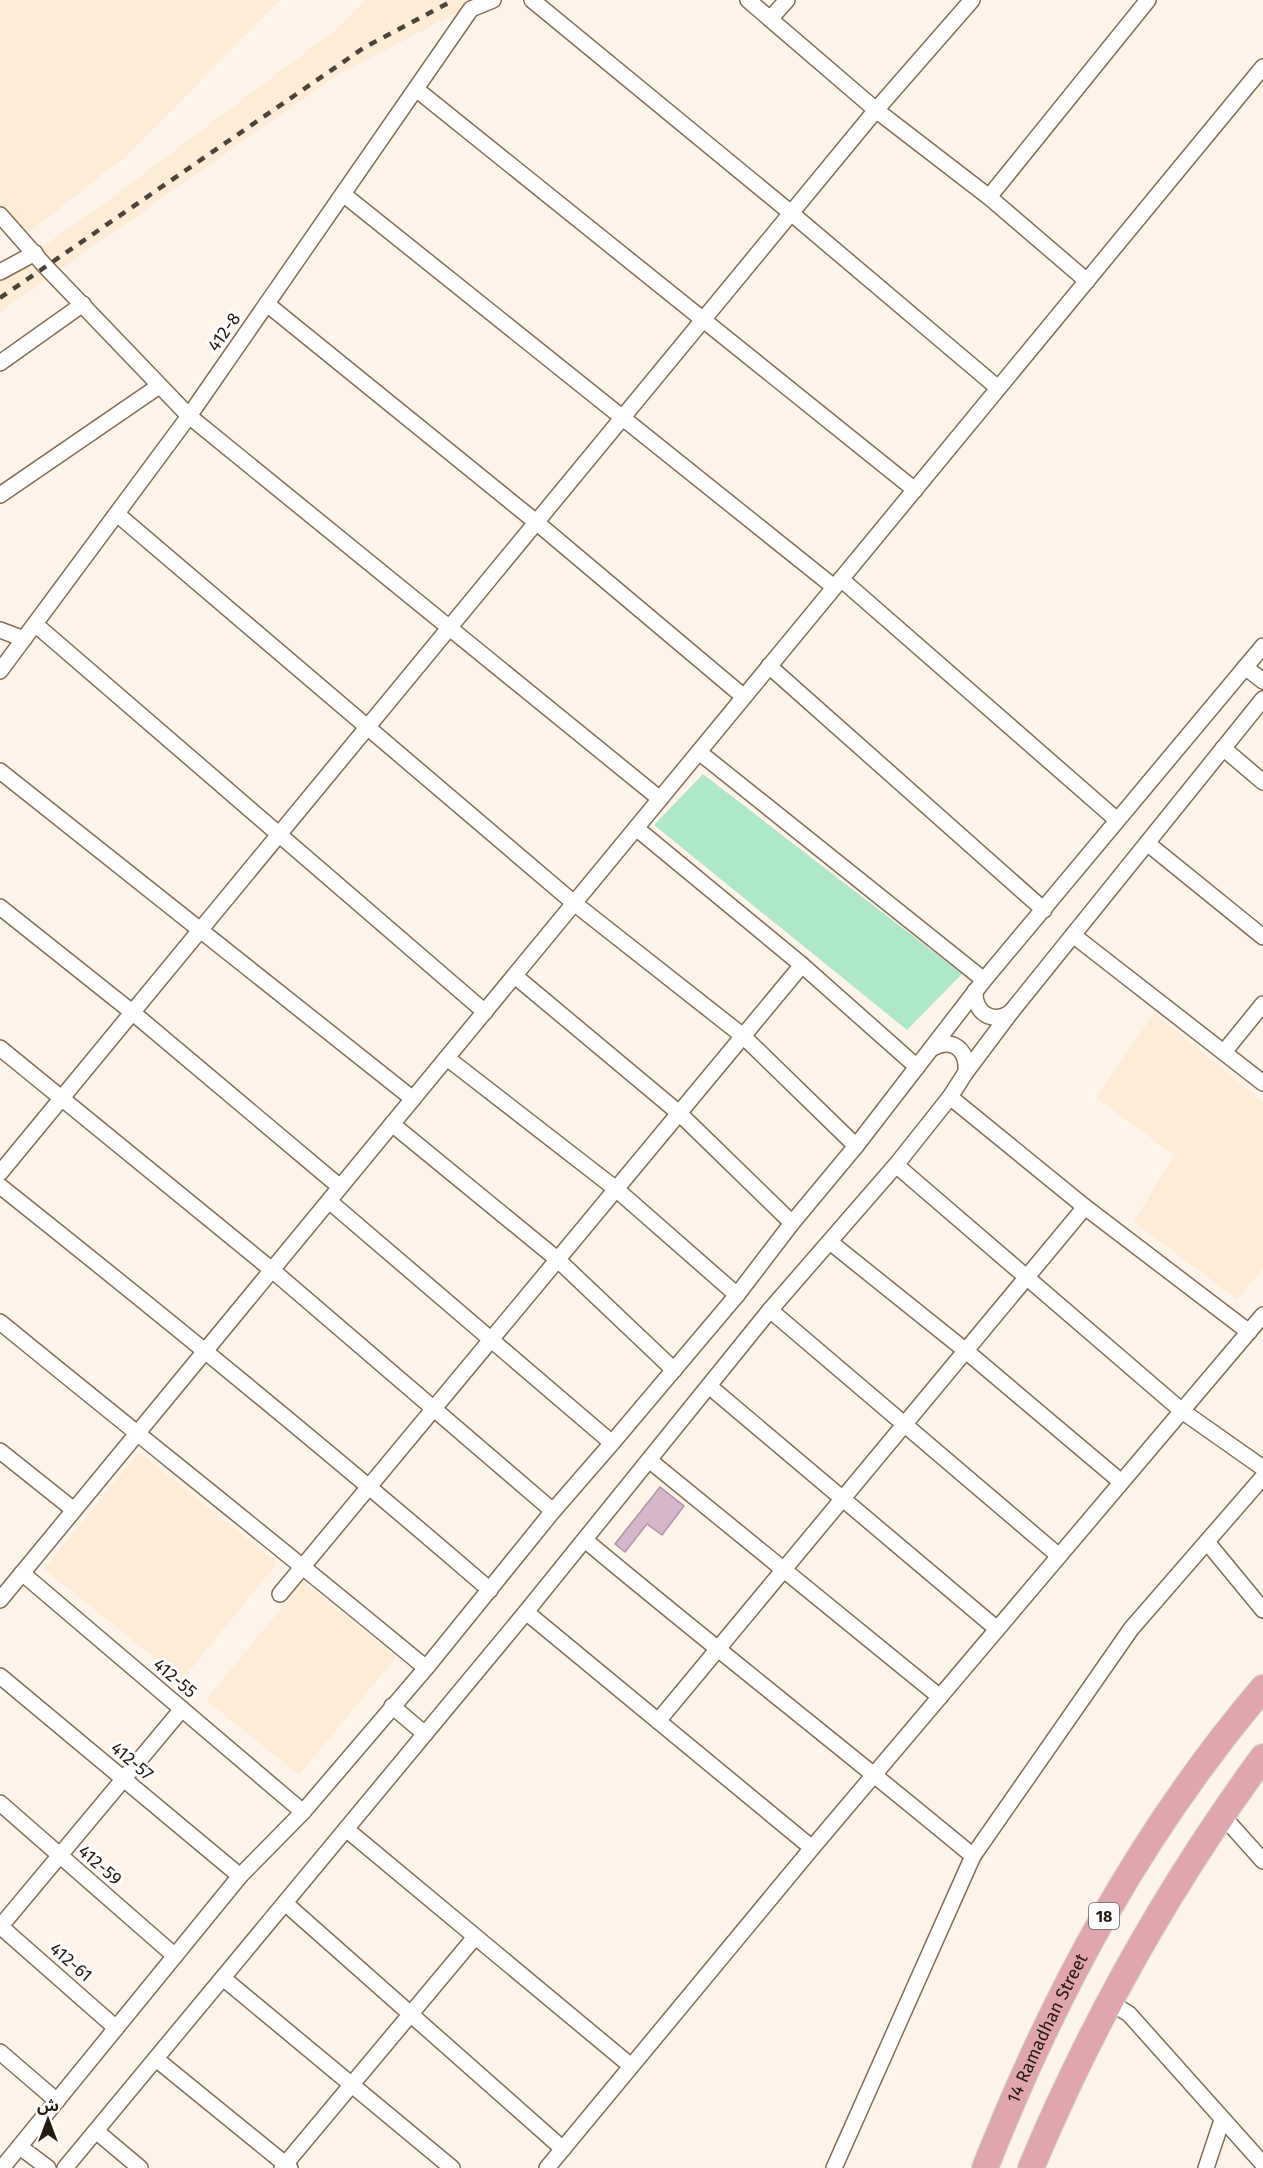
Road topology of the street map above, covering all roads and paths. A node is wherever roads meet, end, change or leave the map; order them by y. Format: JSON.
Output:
{"nodes":[{"id":1,"x":493,"y":0,"type":"edge"},
{"id":2,"x":532,"y":0,"type":"edge"},
{"id":3,"x":748,"y":0,"type":"edge"},
{"id":4,"x":787,"y":0,"type":"edge"},
{"id":5,"x":972,"y":0,"type":"edge"},
{"id":6,"x":1148,"y":0,"type":"edge"},
{"id":7,"x":770,"y":19,"type":"junction"},
{"id":8,"x":1263,"y":67,"type":"edge"},
{"id":9,"x":416,"y":89,"type":"junction"},
{"id":10,"x":876,"y":110,"type":"junction"},
{"id":11,"x":343,"y":194,"type":"junction"},
{"id":12,"x":989,"y":197,"type":"junction"},
{"id":13,"x":791,"y":213,"type":"junction"},
{"id":14,"x":0,"y":215,"type":"edge"},
{"id":15,"x":35,"y":253,"type":"junction"},
{"id":16,"x":0,"y":272,"type":"edge"},
{"id":17,"x":1087,"y":281,"type":"junction"},
{"id":18,"x":83,"y":304,"type":"junction"},
{"id":19,"x":267,"y":304,"type":"junction"},
{"id":20,"x":703,"y":320,"type":"junction"},
{"id":21,"x":0,"y":363,"type":"edge"},
{"id":22,"x":159,"y":386,"type":"junction"},
{"id":23,"x":998,"y":388,"type":"junction"},
{"id":24,"x":189,"y":416,"type":"junction"},
{"id":25,"x":623,"y":417,"type":"junction"},
{"id":26,"x":915,"y":490,"type":"junction"},
{"id":27,"x":0,"y":495,"type":"edge"},
{"id":28,"x":117,"y":514,"type":"junction"},
{"id":29,"x":536,"y":522,"type":"junction"},
{"id":30,"x":838,"y":583,"type":"junction"},
{"id":31,"x":35,"y":624,"type":"junction"},
{"id":32,"x":450,"y":627,"type":"junction"},
{"id":33,"x":0,"y":630,"type":"edge"},
{"id":34,"x":24,"y":639,"type":"junction"},
{"id":35,"x":1263,"y":646,"type":"edge"},
{"id":36,"x":769,"y":666,"type":"junction"},
{"id":37,"x":1245,"y":667,"type":"junction"},
{"id":38,"x":0,"y":671,"type":"edge"},
{"id":39,"x":1263,"y":681,"type":"edge"},
{"id":40,"x":744,"y":697,"type":"junction"},
{"id":41,"x":1263,"y":699,"type":"edge"},
{"id":42,"x":367,"y":728,"type":"junction"},
{"id":43,"x":1223,"y":748,"type":"junction"},
{"id":44,"x":699,"y":752,"type":"junction"},
{"id":45,"x":0,"y":771,"type":"edge"},
{"id":46,"x":1263,"y":782,"type":"edge"},
{"id":47,"x":660,"y":800,"type":"junction"},
{"id":48,"x":1117,"y":820,"type":"junction"},
{"id":49,"x":636,"y":828,"type":"junction"},
{"id":50,"x":278,"y":835,"type":"junction"},
{"id":51,"x":1147,"y":843,"type":"junction"},
{"id":52,"x":574,"y":903,"type":"junction"},
{"id":53,"x":0,"y":907,"type":"edge"},
{"id":54,"x":1044,"y":910,"type":"junction"},
{"id":55,"x":199,"y":931,"type":"junction"},
{"id":56,"x":1073,"y":935,"type":"junction"},
{"id":57,"x":1263,"y":938,"type":"edge"},
{"id":58,"x":802,"y":965,"type":"junction"},
{"id":59,"x":515,"y":976,"type":"junction"},
{"id":60,"x":980,"y":985,"type":"junction"},
{"id":61,"x":1263,"y":1004,"type":"edge"},
{"id":62,"x":132,"y":1012,"type":"junction"},
{"id":63,"x":485,"y":1012,"type":"junction"},
{"id":64,"x":1011,"y":1012,"type":"junction"},
{"id":65,"x":743,"y":1036,"type":"junction"},
{"id":66,"x":0,"y":1048,"type":"edge"},
{"id":67,"x":931,"y":1049,"type":"junction"},
{"id":68,"x":1224,"y":1052,"type":"junction"},
{"id":69,"x":447,"y":1058,"type":"junction"},
{"id":70,"x":917,"y":1067,"type":"junction"},
{"id":71,"x":966,"y":1072,"type":"junction"},
{"id":72,"x":1263,"y":1083,"type":"edge"},
{"id":73,"x":950,"y":1097,"type":"junction"},
{"id":74,"x":61,"y":1098,"type":"junction"},
{"id":75,"x":413,"y":1099,"type":"junction"},
{"id":76,"x":679,"y":1113,"type":"junction"},
{"id":77,"x":392,"y":1124,"type":"junction"},
{"id":78,"x":856,"y":1146,"type":"junction"},
{"id":79,"x":896,"y":1165,"type":"junction"},
{"id":80,"x":0,"y":1173,"type":"edge"},
{"id":81,"x":0,"y":1186,"type":"edge"},
{"id":82,"x":340,"y":1187,"type":"junction"},
{"id":83,"x":616,"y":1190,"type":"junction"},
{"id":84,"x":329,"y":1201,"type":"junction"},
{"id":85,"x":1085,"y":1208,"type":"junction"},
{"id":86,"x":792,"y":1223,"type":"junction"},
{"id":87,"x":830,"y":1242,"type":"junction"},
{"id":88,"x":557,"y":1259,"type":"junction"},
{"id":89,"x":272,"y":1270,"type":"junction"},
{"id":90,"x":1027,"y":1278,"type":"junction"},
{"id":91,"x":737,"y":1295,"type":"junction"},
{"id":92,"x":770,"y":1310,"type":"junction"},
{"id":93,"x":1263,"y":1315,"type":"edge"},
{"id":94,"x":0,"y":1322,"type":"edge"},
{"id":95,"x":1249,"y":1332,"type":"junction"},
{"id":96,"x":491,"y":1340,"type":"junction"},
{"id":97,"x":206,"y":1350,"type":"junction"},
{"id":98,"x":966,"y":1351,"type":"junction"},
{"id":99,"x":674,"y":1370,"type":"junction"},
{"id":100,"x":709,"y":1386,"type":"junction"},
{"id":101,"x":433,"y":1409,"type":"junction"},
{"id":102,"x":1182,"y":1411,"type":"junction"},
{"id":103,"x":905,"y":1425,"type":"junction"},
{"id":104,"x":137,"y":1434,"type":"junction"},
{"id":105,"x":612,"y":1443,"type":"junction"},
{"id":106,"x":0,"y":1450,"type":"edge"},
{"id":107,"x":649,"y":1460,"type":"junction"},
{"id":108,"x":1263,"y":1468,"type":"edge"},
{"id":109,"x":1263,"y":1477,"type":"edge"},
{"id":110,"x":1120,"y":1482,"type":"junction"},
{"id":111,"x":369,"y":1486,"type":"junction"},
{"id":112,"x":843,"y":1499,"type":"junction"},
{"id":113,"x":74,"y":1510,"type":"junction"},
{"id":114,"x":553,"y":1511,"type":"junction"},
{"id":115,"x":585,"y":1540,"type":"junction"},
{"id":116,"x":1207,"y":1542,"type":"junction"},
{"id":117,"x":1059,"y":1556,"type":"junction"},
{"id":118,"x":303,"y":1566,"type":"junction"},
{"id":119,"x":784,"y":1570,"type":"junction"},
{"id":120,"x":22,"y":1573,"type":"junction"},
{"id":121,"x":490,"y":1590,"type":"junction"},
{"id":122,"x":279,"y":1594,"type":"dead end"},
{"id":123,"x":1,"y":1598,"type":"edge"},
{"id":124,"x":1263,"y":1610,"type":"edge"},
{"id":125,"x":526,"y":1612,"type":"junction"},
{"id":126,"x":997,"y":1629,"type":"junction"},
{"id":127,"x":717,"y":1650,"type":"junction"},
{"id":128,"x":426,"y":1668,"type":"junction"},
{"id":129,"x":0,"y":1676,"type":"edge"},
{"id":130,"x":1263,"y":1688,"type":"edge"},
{"id":131,"x":939,"y":1697,"type":"junction"},
{"id":132,"x":392,"y":1706,"type":"junction"},
{"id":133,"x":182,"y":1709,"type":"junction"},
{"id":134,"x":658,"y":1721,"type":"junction"},
{"id":135,"x":425,"y":1734,"type":"junction"},
{"id":136,"x":1263,"y":1757,"type":"edge"},
{"id":137,"x":874,"y":1774,"type":"junction"},
{"id":138,"x":123,"y":1779,"type":"junction"},
{"id":139,"x":0,"y":1803,"type":"edge"},
{"id":140,"x":303,"y":1812,"type":"junction"},
{"id":141,"x":1221,"y":1814,"type":"junction"},
{"id":142,"x":346,"y":1829,"type":"junction"},
{"id":143,"x":812,"y":1848,"type":"junction"},
{"id":144,"x":60,"y":1855,"type":"junction"},
{"id":145,"x":973,"y":1856,"type":"junction"},
{"id":146,"x":1263,"y":1861,"type":"edge"},
{"id":147,"x":240,"y":1876,"type":"junction"},
{"id":148,"x":285,"y":1903,"type":"junction"},
{"id":149,"x":0,"y":1926,"type":"edge"},
{"id":150,"x":475,"y":1937,"type":"junction"},
{"id":151,"x":175,"y":1956,"type":"junction"},
{"id":152,"x":223,"y":1978,"type":"junction"},
{"id":153,"x":1108,"y":2001,"type":"junction"},
{"id":154,"x":411,"y":2014,"type":"junction"},
{"id":155,"x":116,"y":2028,"type":"junction"},
{"id":156,"x":0,"y":2052,"type":"edge"},
{"id":157,"x":156,"y":2059,"type":"junction"},
{"id":158,"x":631,"y":2066,"type":"junction"},
{"id":159,"x":351,"y":2085,"type":"junction"},
{"id":160,"x":57,"y":2101,"type":"junction"},
{"id":161,"x":1222,"y":2120,"type":"junction"},
{"id":162,"x":96,"y":2131,"type":"junction"},
{"id":163,"x":20,"y":2147,"type":"junction"},
{"id":164,"x":563,"y":2149,"type":"junction"},
{"id":165,"x":1263,"y":2164,"type":"edge"},
{"id":166,"x":286,"y":2167,"type":"edge"},
{"id":167,"x":3,"y":2168,"type":"edge"},
{"id":168,"x":48,"y":2168,"type":"edge"},
{"id":169,"x":65,"y":2168,"type":"edge"},
{"id":170,"x":141,"y":2168,"type":"edge"},
{"id":171,"x":452,"y":2168,"type":"edge"},
{"id":172,"x":547,"y":2168,"type":"edge"},
{"id":173,"x":834,"y":2168,"type":"edge"},
{"id":174,"x":985,"y":2168,"type":"edge"},
{"id":175,"x":1031,"y":2168,"type":"edge"},
{"id":176,"x":1206,"y":2168,"type":"edge"}],
"edges":[{"from":1,"to":9,"type":"street","name":"412-8"},
{"from":2,"to":13,"type":"street"},
{"from":3,"to":7,"type":"street"},
{"from":4,"to":7,"type":"street"},
{"from":5,"to":10,"type":"street"},
{"from":6,"to":12,"type":"street"},
{"from":7,"to":10,"type":"street"},
{"from":8,"to":17,"type":"street"},
{"from":9,"to":11,"type":"street","name":"412-8"},
{"from":9,"to":20,"type":"street"},
{"from":10,"to":12,"type":"street"},
{"from":10,"to":13,"type":"street"},
{"from":11,"to":19,"type":"street","name":"412-8"},
{"from":11,"to":25,"type":"street"},
{"from":12,"to":17,"type":"street"},
{"from":13,"to":20,"type":"street"},
{"from":13,"to":23,"type":"street"},
{"from":14,"to":15,"type":"street"},
{"from":15,"to":16,"type":"street"},
{"from":15,"to":18,"type":"street"},
{"from":17,"to":23,"type":"street"},
{"from":18,"to":21,"type":"street"},
{"from":18,"to":22,"type":"street"},
{"from":19,"to":24,"type":"street","name":"412-8"},
{"from":19,"to":29,"type":"street"},
{"from":20,"to":25,"type":"street"},
{"from":20,"to":26,"type":"street"},
{"from":22,"to":24,"type":"street"},
{"from":22,"to":27,"type":"street"},
{"from":23,"to":26,"type":"street"},
{"from":24,"to":28,"type":"street","name":"412-8"},
{"from":24,"to":32,"type":"street"},
{"from":25,"to":29,"type":"street"},
{"from":25,"to":30,"type":"street"},
{"from":26,"to":30,"type":"street"},
{"from":28,"to":31,"type":"street","name":"412-8"},
{"from":28,"to":42,"type":"street"},
{"from":29,"to":32,"type":"street"},
{"from":29,"to":40,"type":"street"},
{"from":30,"to":36,"type":"street"},
{"from":30,"to":48,"type":"street"},
{"from":31,"to":34,"type":"street","name":"412-8"},
{"from":31,"to":50,"type":"street"},
{"from":32,"to":42,"type":"street"},
{"from":32,"to":47,"type":"street"},
{"from":33,"to":34,"type":"street"},
{"from":34,"to":38,"type":"street","name":"412-8"},
{"from":35,"to":37,"type":"street"},
{"from":36,"to":40,"type":"street"},
{"from":36,"to":54,"type":"street"},
{"from":37,"to":39,"type":"street"},
{"from":37,"to":48,"type":"street"},
{"from":40,"to":44,"type":"street"},
{"from":41,"to":43,"type":"street"},
{"from":42,"to":50,"type":"street"},
{"from":42,"to":52,"type":"street"},
{"from":43,"to":46,"type":"street"},
{"from":43,"to":51,"type":"street"},
{"from":44,"to":47,"type":"street"},
{"from":44,"to":60,"type":"street"},
{"from":45,"to":55,"type":"street"},
{"from":47,"to":49,"type":"street"},
{"from":48,"to":54,"type":"street"},
{"from":49,"to":52,"type":"street"},
{"from":49,"to":58,"type":"street"},
{"from":50,"to":55,"type":"street"},
{"from":50,"to":63,"type":"street"},
{"from":51,"to":56,"type":"street"},
{"from":51,"to":57,"type":"street"},
{"from":52,"to":59,"type":"street"},
{"from":52,"to":65,"type":"street"},
{"from":53,"to":62,"type":"street"},
{"from":54,"to":60,"type":"street"},
{"from":55,"to":62,"type":"street"},
{"from":55,"to":75,"type":"street"},
{"from":56,"to":64,"type":"street"},
{"from":56,"to":68,"type":"street"},
{"from":58,"to":65,"type":"street"},
{"from":58,"to":70,"type":"street"},
{"from":59,"to":63,"type":"street"},
{"from":59,"to":76,"type":"street"},
{"from":60,"to":64,"type":"street"},
{"from":60,"to":67,"type":"street"},
{"from":61,"to":68,"type":"street"},
{"from":62,"to":74,"type":"street"},
{"from":62,"to":82,"type":"street"},
{"from":63,"to":69,"type":"street"},
{"from":64,"to":71,"type":"street"},
{"from":65,"to":76,"type":"street"},
{"from":65,"to":78,"type":"street"},
{"from":66,"to":74,"type":"street"},
{"from":67,"to":70,"type":"street"},
{"from":67,"to":71,"type":"street"},
{"from":68,"to":72,"type":"street"},
{"from":69,"to":75,"type":"street"},
{"from":69,"to":83,"type":"street"},
{"from":70,"to":78,"type":"street"},
{"from":71,"to":73,"type":"street"},
{"from":73,"to":79,"type":"street"},
{"from":73,"to":85,"type":"street"},
{"from":74,"to":80,"type":"street"},
{"from":74,"to":89,"type":"street"},
{"from":75,"to":77,"type":"street"},
{"from":76,"to":83,"type":"street"},
{"from":76,"to":86,"type":"street"},
{"from":77,"to":82,"type":"street"},
{"from":77,"to":88,"type":"street"},
{"from":78,"to":86,"type":"street"},
{"from":79,"to":87,"type":"street"},
{"from":79,"to":90,"type":"street"},
{"from":81,"to":97,"type":"street"},
{"from":82,"to":84,"type":"street"},
{"from":83,"to":88,"type":"street"},
{"from":83,"to":91,"type":"street"},
{"from":84,"to":89,"type":"street"},
{"from":84,"to":96,"type":"street"},
{"from":85,"to":90,"type":"street"},
{"from":85,"to":95,"type":"street"},
{"from":86,"to":91,"type":"street"},
{"from":87,"to":92,"type":"street"},
{"from":87,"to":98,"type":"street"},
{"from":88,"to":96,"type":"street"},
{"from":88,"to":99,"type":"street"},
{"from":89,"to":97,"type":"street"},
{"from":89,"to":101,"type":"street"},
{"from":90,"to":98,"type":"street"},
{"from":90,"to":102,"type":"street"},
{"from":91,"to":99,"type":"street"},
{"from":92,"to":100,"type":"street"},
{"from":92,"to":103,"type":"street"},
{"from":93,"to":95,"type":"street"},
{"from":94,"to":104,"type":"street"},
{"from":95,"to":102,"type":"street"},
{"from":96,"to":101,"type":"street"},
{"from":96,"to":105,"type":"street"},
{"from":97,"to":104,"type":"street"},
{"from":97,"to":111,"type":"street"},
{"from":98,"to":103,"type":"street"},
{"from":98,"to":110,"type":"street"},
{"from":99,"to":105,"type":"street"},
{"from":100,"to":107,"type":"street"},
{"from":100,"to":112,"type":"street"},
{"from":101,"to":111,"type":"street"},
{"from":101,"to":114,"type":"street"},
{"from":102,"to":108,"type":"street"},
{"from":102,"to":110,"type":"street"},
{"from":103,"to":112,"type":"street"},
{"from":103,"to":117,"type":"street"},
{"from":104,"to":113,"type":"street"},
{"from":104,"to":118,"type":"street"},
{"from":105,"to":114,"type":"street"},
{"from":106,"to":113,"type":"street"},
{"from":107,"to":115,"type":"street"},
{"from":107,"to":119,"type":"street"},
{"from":109,"to":116,"type":"street"},
{"from":110,"to":117,"type":"street"},
{"from":111,"to":118,"type":"street"},
{"from":111,"to":121,"type":"street"},
{"from":112,"to":119,"type":"street"},
{"from":112,"to":126,"type":"street"},
{"from":113,"to":120,"type":"street"},
{"from":114,"to":121,"type":"street"},
{"from":115,"to":125,"type":"street"},
{"from":115,"to":127,"type":"street"},
{"from":116,"to":124,"type":"street"},
{"from":116,"to":145,"type":"street"},
{"from":117,"to":126,"type":"street"},
{"from":118,"to":122,"type":"street"},
{"from":118,"to":128,"type":"street"},
{"from":119,"to":127,"type":"street"},
{"from":119,"to":131,"type":"street"},
{"from":120,"to":123,"type":"street"},
{"from":120,"to":133,"type":"street","name":"412-55"},
{"from":121,"to":128,"type":"street"},
{"from":125,"to":134,"type":"street"},
{"from":125,"to":135,"type":"street"},
{"from":126,"to":131,"type":"street"},
{"from":127,"to":134,"type":"street"},
{"from":127,"to":137,"type":"street"},
{"from":128,"to":132,"type":"street"},
{"from":129,"to":138,"type":"street","name":"412-57"},
{"from":130,"to":174,"type":"main road","name":"14 Ramadhan Street","number":"18"},
{"from":131,"to":137,"type":"street"},
{"from":132,"to":135,"type":"street"},
{"from":132,"to":140,"type":"street"},
{"from":133,"to":138,"type":"street"},
{"from":133,"to":140,"type":"street","name":"412-55"},
{"from":134,"to":143,"type":"street"},
{"from":135,"to":142,"type":"street"},
{"from":136,"to":141,"type":"main road","number":"18"},
{"from":137,"to":143,"type":"street"},
{"from":137,"to":145,"type":"street"},
{"from":138,"to":144,"type":"street"},
{"from":138,"to":147,"type":"street","name":"412-57"},
{"from":139,"to":144,"type":"street","name":"412-59"},
{"from":140,"to":147,"type":"street"},
{"from":141,"to":146,"type":"street"},
{"from":141,"to":153,"type":"main road","number":"18"},
{"from":142,"to":148,"type":"street"},
{"from":142,"to":150,"type":"street"},
{"from":143,"to":158,"type":"street"},
{"from":144,"to":149,"type":"street"},
{"from":144,"to":151,"type":"street","name":"412-59"},
{"from":145,"to":173,"type":"street"},
{"from":147,"to":151,"type":"street"},
{"from":148,"to":152,"type":"street"},
{"from":148,"to":154,"type":"street"},
{"from":149,"to":155,"type":"street","name":"412-61"},
{"from":150,"to":154,"type":"street"},
{"from":150,"to":158,"type":"street"},
{"from":151,"to":155,"type":"street"},
{"from":152,"to":157,"type":"street"},
{"from":152,"to":159,"type":"street"},
{"from":153,"to":161,"type":"street"},
{"from":153,"to":175,"type":"main road","number":"18"},
{"from":154,"to":159,"type":"street"},
{"from":154,"to":164,"type":"street"},
{"from":155,"to":160,"type":"street"},
{"from":156,"to":160,"type":"street"},
{"from":157,"to":162,"type":"street"},
{"from":157,"to":166,"type":"street"},
{"from":158,"to":164,"type":"street"},
{"from":159,"to":166,"type":"street"},
{"from":159,"to":171,"type":"street"},
{"from":160,"to":163,"type":"street"},
{"from":161,"to":165,"type":"street"},
{"from":161,"to":176,"type":"street"},
{"from":162,"to":169,"type":"street"},
{"from":162,"to":170,"type":"street"},
{"from":163,"to":167,"type":"street"},
{"from":163,"to":168,"type":"street"},
{"from":164,"to":172,"type":"street"}]}
